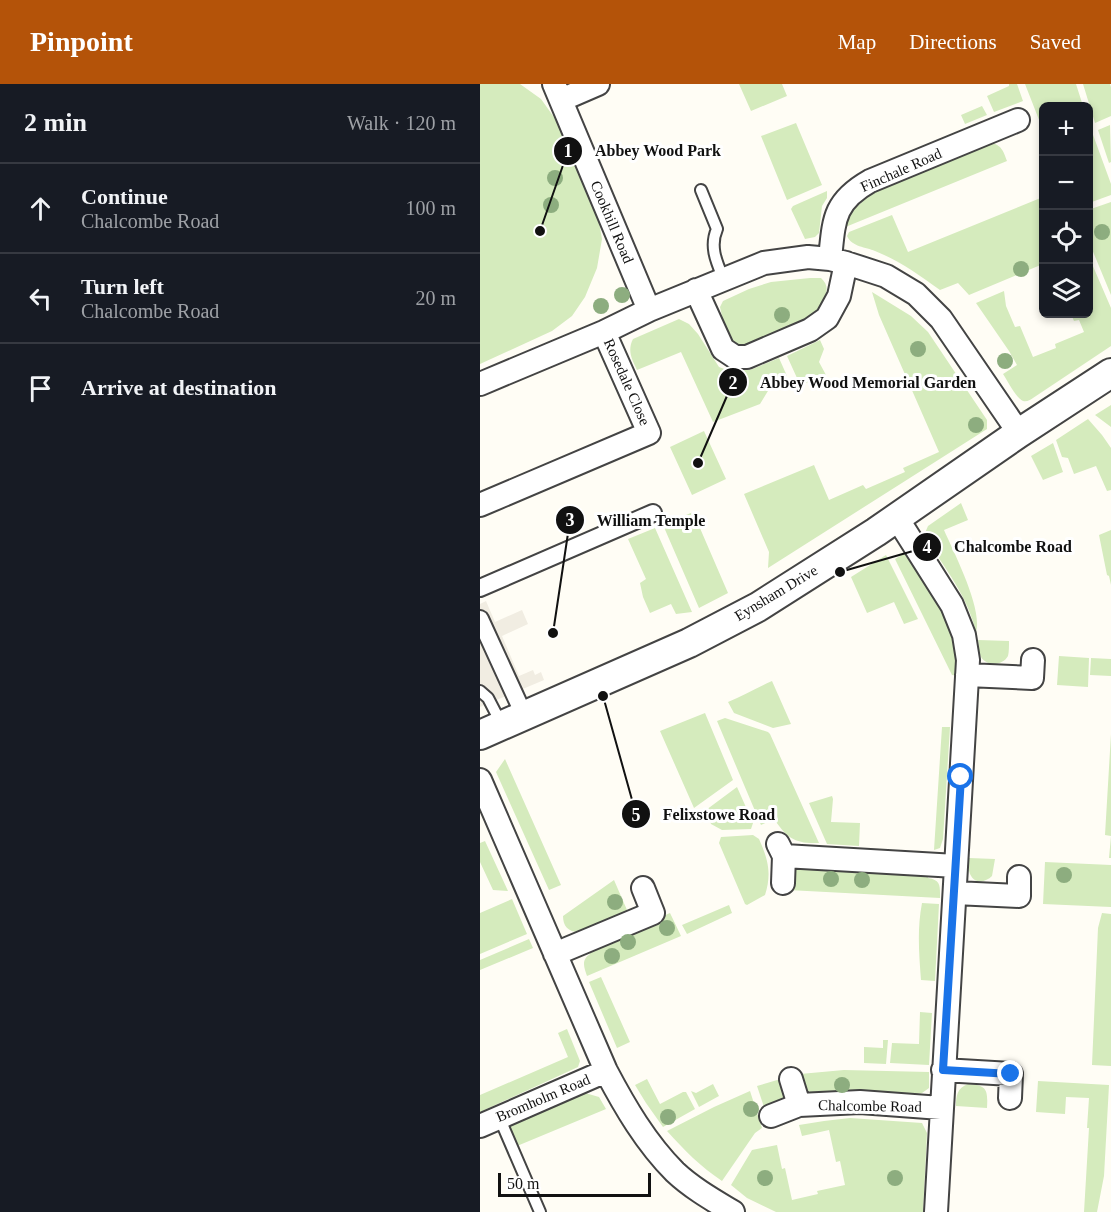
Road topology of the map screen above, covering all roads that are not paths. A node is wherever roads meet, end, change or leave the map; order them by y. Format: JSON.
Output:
{"nodes":[{"id":1,"x":598,"y":84,"type":"edge"},
{"id":2,"x":557,"y":92,"type":"edge"},
{"id":3,"x":1017,"y":120,"type":"dead end"},
{"id":4,"x":701,"y":190,"type":"dead end"},
{"id":5,"x":838,"y":261,"type":"junction"},
{"id":6,"x":724,"y":280,"type":"junction"},
{"id":7,"x":696,"y":290,"type":"junction"},
{"id":8,"x":649,"y":310,"type":"junction"},
{"id":9,"x":604,"y":332,"type":"junction"},
{"id":10,"x":1111,"y":373,"type":"edge"},
{"id":11,"x":480,"y":384,"type":"edge"},
{"id":12,"x":1019,"y":433,"type":"junction"},
{"id":13,"x":480,"y":506,"type":"edge"},
{"id":14,"x":653,"y":513,"type":"dead end"},
{"id":15,"x":897,"y":518,"type":"junction"},
{"id":16,"x":480,"y":588,"type":"edge"},
{"id":17,"x":481,"y":624,"type":"edge"},
{"id":18,"x":1033,"y":660,"type":"dead end"},
{"id":19,"x":967,"y":675,"type":"junction"},
{"id":20,"x":480,"y":691,"type":"edge"},
{"id":21,"x":502,"y":725,"type":"edge"},
{"id":22,"x":480,"y":780,"type":"edge"},
{"id":23,"x":956,"y":866,"type":"junction"},
{"id":24,"x":1019,"y":877,"type":"dead end"},
{"id":25,"x":783,"y":883,"type":"dead end"},
{"id":26,"x":643,"y":888,"type":"dead end"},
{"id":27,"x":955,"y":892,"type":"junction"},
{"id":28,"x":555,"y":954,"type":"junction"},
{"id":29,"x":943,"y":1070,"type":"junction"},
{"id":30,"x":606,"y":1071,"type":"junction"},
{"id":31,"x":791,"y":1079,"type":"dead end"},
{"id":32,"x":1010,"y":1098,"type":"dead end"},
{"id":33,"x":798,"y":1105,"type":"junction"},
{"id":34,"x":941,"y":1108,"type":"junction"},
{"id":35,"x":771,"y":1116,"type":"dead end"},
{"id":36,"x":490,"y":1121,"type":"edge"},
{"id":37,"x":540,"y":1212,"type":"edge"},
{"id":38,"x":733,"y":1212,"type":"edge"},
{"id":39,"x":936,"y":1212,"type":"edge"}],
"edges":[{"from":1,"to":2,"type":"street","name":"Cookhill Road"},
{"from":2,"to":8,"type":"street","name":"Cookhill Road"},
{"from":3,"to":5,"type":"street","name":"Finchale Road"},
{"from":4,"to":6,"type":"lane"},
{"from":5,"to":6,"type":"street"},
{"from":5,"to":7,"type":"street","name":"Finchale Road"},
{"from":5,"to":12,"type":"street"},
{"from":6,"to":7,"type":"street"},
{"from":7,"to":8,"type":"street"},
{"from":8,"to":9,"type":"street"},
{"from":9,"to":11,"type":"street"},
{"from":9,"to":13,"type":"street","name":"Rosedale Close"},
{"from":10,"to":12,"type":"street","name":"Eynsham Drive"},
{"from":12,"to":15,"type":"street","name":"Eynsham Drive"},
{"from":14,"to":16,"type":"street"},
{"from":15,"to":19,"type":"street","name":"Chalcombe Road"},
{"from":15,"to":21,"type":"street","name":"Eynsham Drive"},
{"from":17,"to":21,"type":"street"},
{"from":18,"to":19,"type":"street"},
{"from":19,"to":23,"type":"street","name":"Chalcombe Road"},
{"from":20,"to":21,"type":"lane"},
{"from":22,"to":28,"type":"street"},
{"from":23,"to":25,"type":"street"},
{"from":23,"to":27,"type":"street","name":"Chalcombe Road"},
{"from":24,"to":27,"type":"street"},
{"from":26,"to":28,"type":"street"},
{"from":27,"to":29,"type":"street","name":"Chalcombe Road"},
{"from":28,"to":30,"type":"street"},
{"from":29,"to":32,"type":"street"},
{"from":29,"to":34,"type":"street","name":"Chalcombe Road"},
{"from":30,"to":36,"type":"street","name":"Bromholm Road"},
{"from":30,"to":38,"type":"street"},
{"from":31,"to":33,"type":"street","name":"Chalcombe Road"},
{"from":33,"to":34,"type":"street","name":"Chalcombe Road"},
{"from":33,"to":35,"type":"street","name":"Chalcombe Road"},
{"from":34,"to":39,"type":"street","name":"Chalcombe Road"},
{"from":36,"to":37,"type":"lane"}]}
